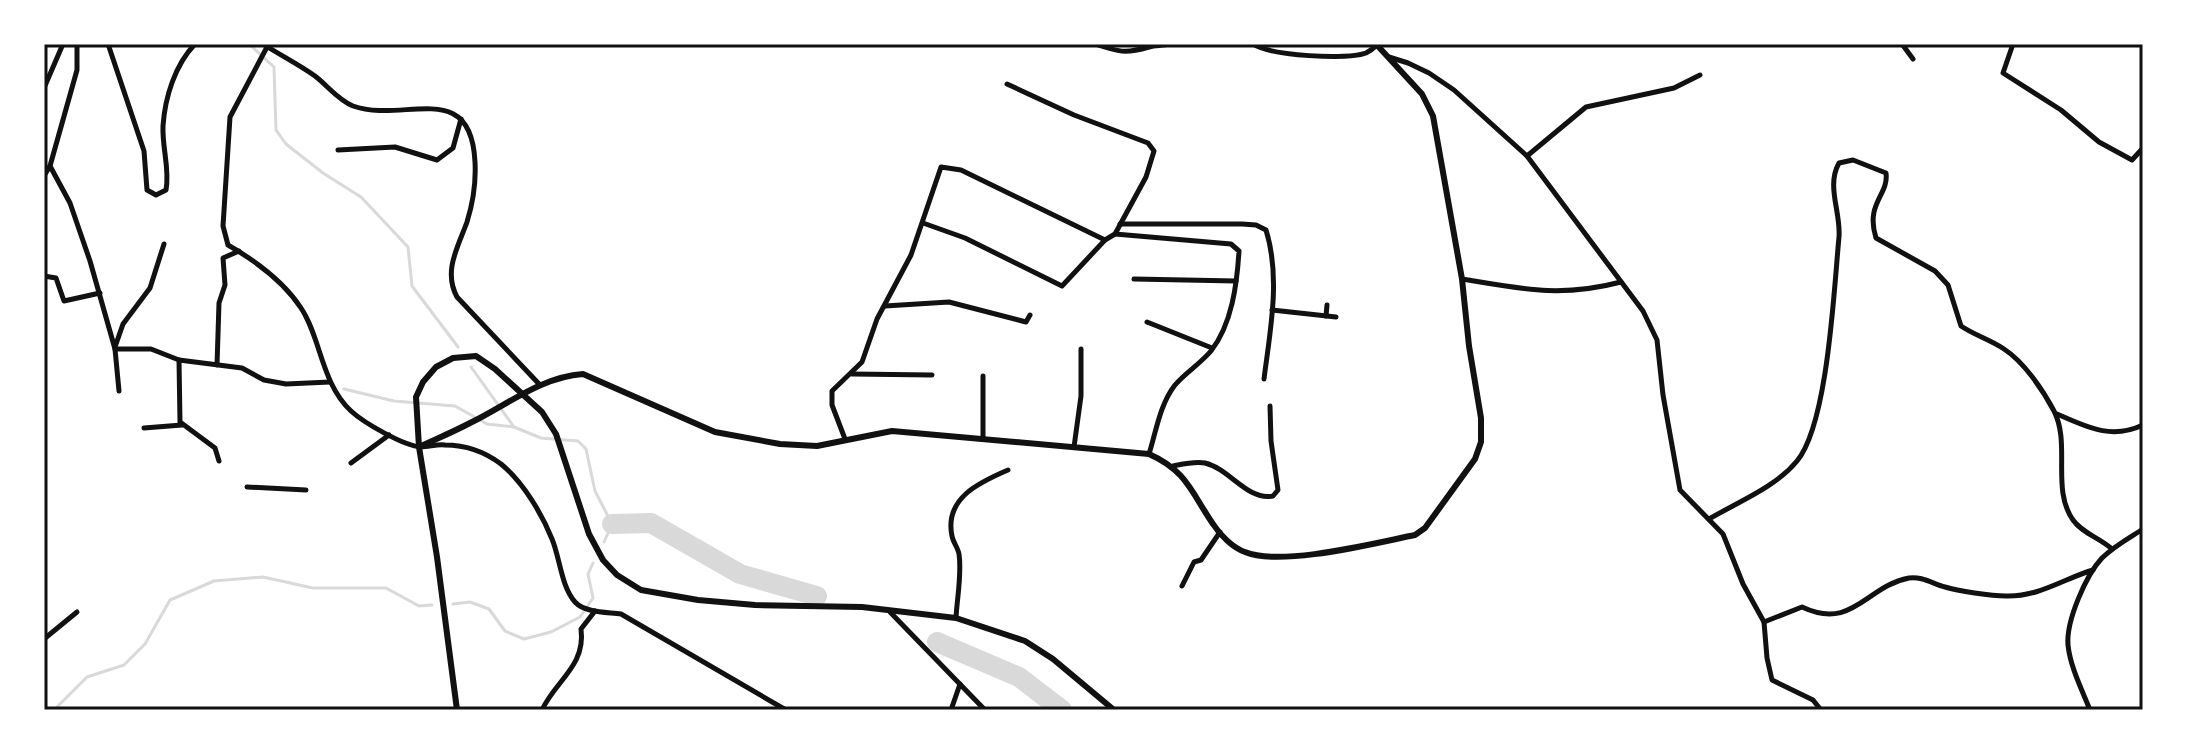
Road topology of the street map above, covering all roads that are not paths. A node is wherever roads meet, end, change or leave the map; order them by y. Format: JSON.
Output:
{"nodes":[{"id":1,"x":63,"y":44,"type":"edge"},
{"id":2,"x":77,"y":44,"type":"edge"},
{"id":3,"x":108,"y":44,"type":"edge"},
{"id":4,"x":195,"y":44,"type":"edge"},
{"id":5,"x":1095,"y":44,"type":"edge"},
{"id":6,"x":1169,"y":44,"type":"edge"},
{"id":7,"x":1253,"y":44,"type":"edge"},
{"id":8,"x":1902,"y":44,"type":"edge"},
{"id":9,"x":2013,"y":44,"type":"edge"},
{"id":10,"x":265,"y":45,"type":"edge"},
{"id":11,"x":1376,"y":45,"type":"edge"},
{"id":12,"x":1388,"y":57,"type":"junction"},
{"id":13,"x":1913,"y":59,"type":"dead end"},
{"id":14,"x":1700,"y":75,"type":"dead end"},
{"id":15,"x":1007,"y":84,"type":"dead end"},
{"id":16,"x":44,"y":88,"type":"edge"},
{"id":17,"x":461,"y":118,"type":"junction"},
{"id":18,"x":2143,"y":148,"type":"edge"},
{"id":19,"x":338,"y":150,"type":"dead end"},
{"id":20,"x":1527,"y":156,"type":"junction"},
{"id":21,"x":50,"y":166,"type":"junction"},
{"id":22,"x":44,"y":176,"type":"edge"},
{"id":23,"x":923,"y":223,"type":"junction"},
{"id":24,"x":1120,"y":224,"type":"junction"},
{"id":25,"x":1115,"y":234,"type":"junction"},
{"id":26,"x":1105,"y":240,"type":"junction"},
{"id":27,"x":164,"y":244,"type":"dead end"},
{"id":28,"x":239,"y":251,"type":"junction"},
{"id":29,"x":44,"y":276,"type":"edge"},
{"id":30,"x":1134,"y":279,"type":"dead end"},
{"id":31,"x":1462,"y":279,"type":"junction"},
{"id":32,"x":1236,"y":281,"type":"junction"},
{"id":33,"x":1621,"y":282,"type":"junction"},
{"id":34,"x":100,"y":293,"type":"junction"},
{"id":35,"x":1327,"y":305,"type":"dead end"},
{"id":36,"x":884,"y":306,"type":"junction"},
{"id":37,"x":1272,"y":310,"type":"junction"},
{"id":38,"x":1030,"y":315,"type":"dead end"},
{"id":39,"x":1326,"y":316,"type":"junction"},
{"id":40,"x":1336,"y":317,"type":"dead end"},
{"id":41,"x":1147,"y":322,"type":"dead end"},
{"id":42,"x":1212,"y":348,"type":"junction"},
{"id":43,"x":115,"y":349,"type":"junction"},
{"id":44,"x":1081,"y":349,"type":"dead end"},
{"id":45,"x":179,"y":360,"type":"junction"},
{"id":46,"x":217,"y":365,"type":"junction"},
{"id":47,"x":851,"y":374,"type":"junction"},
{"id":48,"x":932,"y":375,"type":"dead end"},
{"id":49,"x":983,"y":376,"type":"dead end"},
{"id":50,"x":1264,"y":379,"type":"dead end"},
{"id":51,"x":330,"y":382,"type":"junction"},
{"id":52,"x":538,"y":386,"type":"junction"},
{"id":53,"x":119,"y":391,"type":"dead end"},
{"id":54,"x":1270,"y":406,"type":"dead end"},
{"id":55,"x":2056,"y":414,"type":"junction"},
{"id":56,"x":183,"y":425,"type":"junction"},
{"id":57,"x":2143,"y":425,"type":"edge"},
{"id":58,"x":144,"y":428,"type":"dead end"},
{"id":59,"x":389,"y":435,"type":"junction"},
{"id":60,"x":845,"y":439,"type":"junction"},
{"id":61,"x":983,"y":439,"type":"junction"},
{"id":62,"x":419,"y":447,"type":"junction"},
{"id":63,"x":1074,"y":447,"type":"junction"},
{"id":64,"x":1149,"y":454,"type":"junction"},
{"id":65,"x":219,"y":461,"type":"dead end"},
{"id":66,"x":351,"y":463,"type":"dead end"},
{"id":67,"x":1173,"y":466,"type":"junction"},
{"id":68,"x":1008,"y":470,"type":"dead end"},
{"id":69,"x":247,"y":487,"type":"dead end"},
{"id":70,"x":306,"y":490,"type":"dead end"},
{"id":71,"x":1709,"y":519,"type":"junction"},
{"id":72,"x":2143,"y":529,"type":"edge"},
{"id":73,"x":1220,"y":532,"type":"junction"},
{"id":74,"x":2112,"y":549,"type":"junction"},
{"id":75,"x":2093,"y":570,"type":"junction"},
{"id":76,"x":1182,"y":586,"type":"dead end"},
{"id":77,"x":594,"y":611,"type":"junction"},
{"id":78,"x":77,"y":612,"type":"dead end"},
{"id":79,"x":890,"y":612,"type":"junction"},
{"id":80,"x":956,"y":618,"type":"junction"},
{"id":81,"x":1764,"y":622,"type":"junction"},
{"id":82,"x":44,"y":639,"type":"edge"},
{"id":83,"x":960,"y":684,"type":"junction"},
{"id":84,"x":457,"y":710,"type":"edge"},
{"id":85,"x":542,"y":710,"type":"edge"},
{"id":86,"x":786,"y":710,"type":"edge"},
{"id":87,"x":951,"y":710,"type":"edge"},
{"id":88,"x":985,"y":710,"type":"edge"},
{"id":89,"x":1114,"y":710,"type":"edge"},
{"id":90,"x":1821,"y":710,"type":"edge"},
{"id":91,"x":2090,"y":710,"type":"edge"}],
"edges":[{"from":1,"to":16,"type":"street"},
{"from":2,"to":21,"type":"street"},
{"from":3,"to":4,"type":"street"},
{"from":5,"to":6,"type":"street"},
{"from":7,"to":11,"type":"street"},
{"from":8,"to":13,"type":"street"},
{"from":9,"to":18,"type":"street"},
{"from":10,"to":17,"type":"street"},
{"from":10,"to":28,"type":"street"},
{"from":11,"to":12,"type":"street"},
{"from":12,"to":20,"type":"street"},
{"from":12,"to":31,"type":"street"},
{"from":14,"to":20,"type":"street"},
{"from":15,"to":24,"type":"street"},
{"from":17,"to":19,"type":"street"},
{"from":17,"to":52,"type":"street"},
{"from":20,"to":33,"type":"street"},
{"from":21,"to":22,"type":"street"},
{"from":21,"to":34,"type":"street"},
{"from":23,"to":26,"type":"street"},
{"from":23,"to":26,"type":"street"},
{"from":23,"to":36,"type":"street"},
{"from":24,"to":25,"type":"street"},
{"from":24,"to":37,"type":"street"},
{"from":25,"to":26,"type":"street"},
{"from":25,"to":32,"type":"street"},
{"from":27,"to":43,"type":"street"},
{"from":28,"to":46,"type":"street"},
{"from":28,"to":51,"type":"street"},
{"from":29,"to":34,"type":"street"},
{"from":30,"to":32,"type":"street"},
{"from":31,"to":33,"type":"street"},
{"from":31,"to":73,"type":"street"},
{"from":32,"to":42,"type":"street"},
{"from":33,"to":71,"type":"street"},
{"from":34,"to":43,"type":"street"},
{"from":35,"to":39,"type":"street"},
{"from":36,"to":38,"type":"street"},
{"from":36,"to":47,"type":"street"},
{"from":37,"to":39,"type":"street"},
{"from":37,"to":50,"type":"street"},
{"from":39,"to":40,"type":"street"},
{"from":41,"to":42,"type":"street"},
{"from":42,"to":64,"type":"street"},
{"from":43,"to":45,"type":"street"},
{"from":43,"to":53,"type":"street"},
{"from":44,"to":63,"type":"street"},
{"from":45,"to":46,"type":"street"},
{"from":45,"to":56,"type":"street"},
{"from":46,"to":51,"type":"street"},
{"from":47,"to":48,"type":"street"},
{"from":47,"to":60,"type":"street"},
{"from":49,"to":61,"type":"street"},
{"from":51,"to":59,"type":"street"},
{"from":52,"to":60,"type":"street"},
{"from":52,"to":62,"type":"street"},
{"from":54,"to":67,"type":"street"},
{"from":55,"to":57,"type":"street"},
{"from":55,"to":71,"type":"street"},
{"from":55,"to":74,"type":"street"},
{"from":56,"to":58,"type":"street"},
{"from":56,"to":65,"type":"street"},
{"from":59,"to":62,"type":"street"},
{"from":59,"to":66,"type":"street"},
{"from":60,"to":61,"type":"street"},
{"from":61,"to":63,"type":"street"},
{"from":62,"to":77,"type":"street"},
{"from":62,"to":79,"type":"street"},
{"from":62,"to":84,"type":"street"},
{"from":63,"to":64,"type":"street"},
{"from":64,"to":67,"type":"street"},
{"from":67,"to":73,"type":"street"},
{"from":68,"to":80,"type":"street"},
{"from":69,"to":70,"type":"street"},
{"from":71,"to":81,"type":"street"},
{"from":72,"to":74,"type":"street"},
{"from":73,"to":76,"type":"street"},
{"from":74,"to":75,"type":"street"},
{"from":75,"to":81,"type":"street"},
{"from":75,"to":91,"type":"street"},
{"from":77,"to":85,"type":"street"},
{"from":77,"to":86,"type":"street"},
{"from":78,"to":82,"type":"street"},
{"from":79,"to":80,"type":"street"},
{"from":79,"to":83,"type":"street"},
{"from":80,"to":89,"type":"street"},
{"from":81,"to":90,"type":"street"},
{"from":83,"to":87,"type":"street"},
{"from":83,"to":88,"type":"street"}]}
